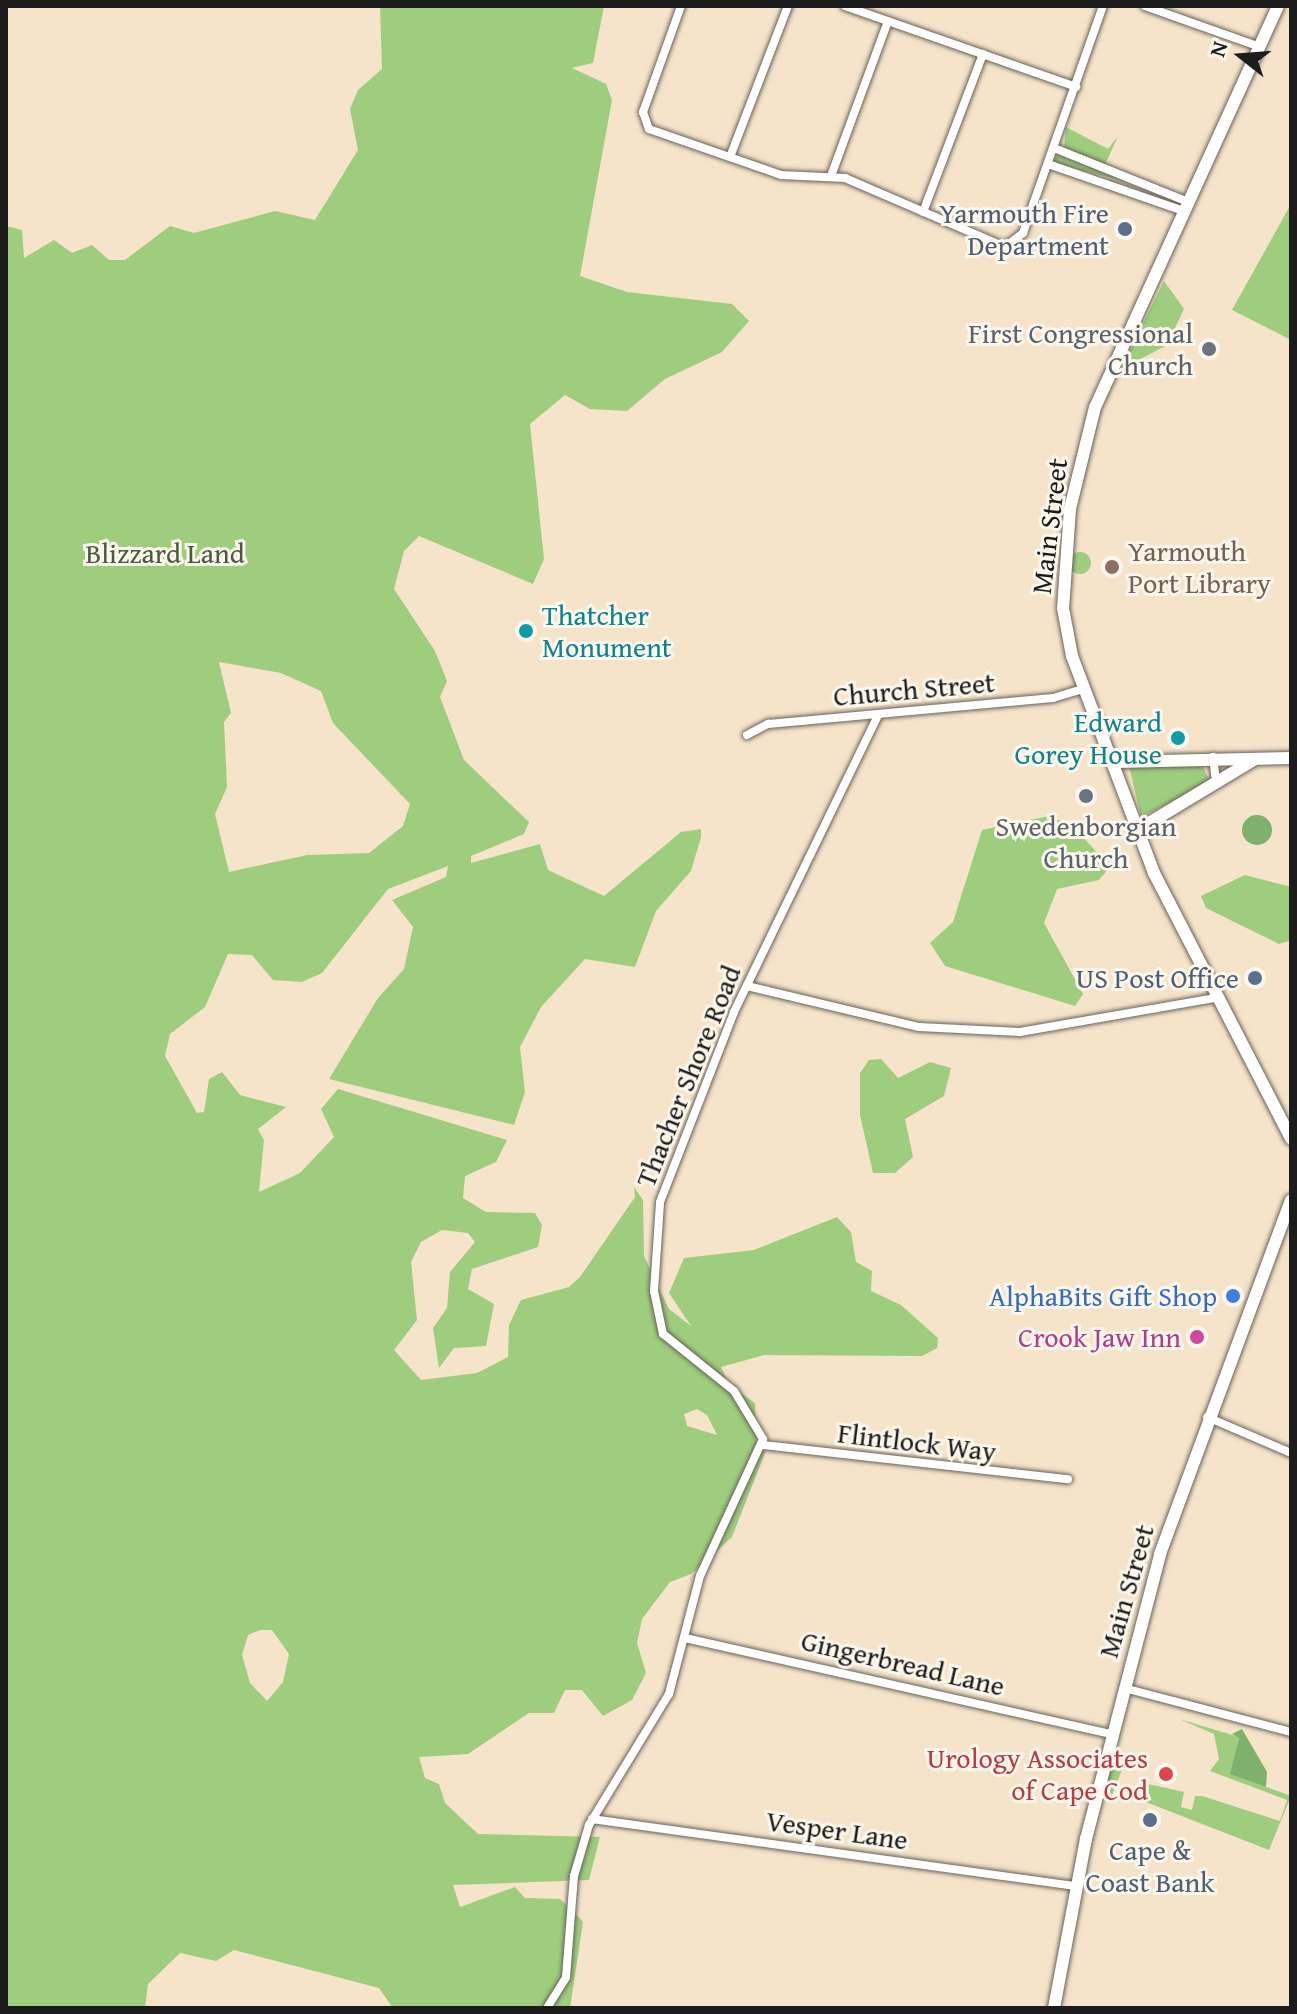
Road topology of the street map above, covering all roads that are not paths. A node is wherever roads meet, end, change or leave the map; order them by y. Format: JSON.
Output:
{"nodes":[{"id":1,"x":681,"y":6,"type":"edge"},
{"id":2,"x":788,"y":6,"type":"edge"},
{"id":3,"x":845,"y":6,"type":"edge"},
{"id":4,"x":1103,"y":6,"type":"edge"},
{"id":5,"x":1145,"y":6,"type":"edge"},
{"id":6,"x":1278,"y":6,"type":"edge"},
{"id":7,"x":888,"y":21,"type":"junction"},
{"id":8,"x":1260,"y":47,"type":"junction"},
{"id":9,"x":983,"y":54,"type":"junction"},
{"id":10,"x":1076,"y":87,"type":"junction"},
{"id":11,"x":1054,"y":148,"type":"junction"},
{"id":12,"x":730,"y":157,"type":"junction"},
{"id":13,"x":1048,"y":164,"type":"junction"},
{"id":14,"x":831,"y":176,"type":"junction"},
{"id":15,"x":1186,"y":206,"type":"junction"},
{"id":16,"x":923,"y":212,"type":"junction"},
{"id":17,"x":1086,"y":688,"type":"junction"},
{"id":18,"x":878,"y":715,"type":"junction"},
{"id":19,"x":747,"y":735,"type":"dead end"},
{"id":20,"x":1213,"y":757,"type":"junction"},
{"id":21,"x":1260,"y":757,"type":"junction"},
{"id":22,"x":1291,"y":758,"type":"edge"},
{"id":23,"x":1116,"y":762,"type":"junction"},
{"id":24,"x":1216,"y":783,"type":"junction"},
{"id":25,"x":1139,"y":829,"type":"junction"},
{"id":26,"x":747,"y":986,"type":"junction"},
{"id":27,"x":1221,"y":996,"type":"junction"},
{"id":28,"x":1291,"y":1139,"type":"edge"},
{"id":29,"x":1291,"y":1200,"type":"edge"},
{"id":30,"x":1206,"y":1416,"type":"junction"},
{"id":31,"x":763,"y":1445,"type":"junction"},
{"id":32,"x":1291,"y":1453,"type":"edge"},
{"id":33,"x":1068,"y":1479,"type":"dead end"},
{"id":34,"x":685,"y":1638,"type":"junction"},
{"id":35,"x":1124,"y":1688,"type":"junction"},
{"id":36,"x":1291,"y":1732,"type":"edge"},
{"id":37,"x":1111,"y":1734,"type":"junction"},
{"id":38,"x":592,"y":1819,"type":"junction"},
{"id":39,"x":1075,"y":1886,"type":"junction"},
{"id":40,"x":547,"y":2008,"type":"edge"},
{"id":41,"x":1054,"y":2008,"type":"edge"}],
"edges":[{"from":1,"to":12,"type":"street"},
{"from":2,"to":12,"type":"street"},
{"from":3,"to":7,"type":"street"},
{"from":4,"to":10,"type":"street"},
{"from":5,"to":8,"type":"street"},
{"from":6,"to":8,"type":"main road","name":"Main Street"},
{"from":7,"to":9,"type":"street"},
{"from":7,"to":14,"type":"street"},
{"from":8,"to":15,"type":"main road","name":"Main Street"},
{"from":9,"to":10,"type":"street"},
{"from":9,"to":16,"type":"street"},
{"from":10,"to":11,"type":"street"},
{"from":11,"to":13,"type":"street"},
{"from":11,"to":15,"type":"street"},
{"from":12,"to":14,"type":"street"},
{"from":13,"to":15,"type":"street"},
{"from":13,"to":16,"type":"street"},
{"from":14,"to":16,"type":"street"},
{"from":15,"to":17,"type":"main road","name":"Main Street"},
{"from":17,"to":18,"type":"street","name":"Church Street"},
{"from":17,"to":23,"type":"main road","name":"Main Street"},
{"from":18,"to":19,"type":"street","name":"Church Street"},
{"from":18,"to":26,"type":"street","name":"Thacher Shore Road"},
{"from":20,"to":21,"type":"main road"},
{"from":20,"to":23,"type":"main road"},
{"from":20,"to":24,"type":"street"},
{"from":21,"to":22,"type":"main road"},
{"from":21,"to":24,"type":"main road"},
{"from":23,"to":25,"type":"main road","name":"Main Street"},
{"from":24,"to":25,"type":"main road"},
{"from":25,"to":27,"type":"main road","name":"Main Street"},
{"from":26,"to":27,"type":"street"},
{"from":26,"to":31,"type":"street","name":"Thacher Shore Road"},
{"from":27,"to":28,"type":"main road","name":"Main Street"},
{"from":29,"to":30,"type":"main road","name":"Main Street"},
{"from":30,"to":32,"type":"street"},
{"from":30,"to":35,"type":"main road","name":"Main Street"},
{"from":31,"to":33,"type":"street","name":"Flintlock Way"},
{"from":31,"to":34,"type":"street"},
{"from":34,"to":37,"type":"street","name":"Gingerbread Lane"},
{"from":34,"to":38,"type":"street"},
{"from":35,"to":36,"type":"street"},
{"from":35,"to":37,"type":"main road","name":"Main Street"},
{"from":37,"to":39,"type":"main road","name":"Main Street"},
{"from":38,"to":39,"type":"street","name":"Vesper Lane"},
{"from":38,"to":40,"type":"street"},
{"from":39,"to":41,"type":"main road","name":"Main Street"}]}
